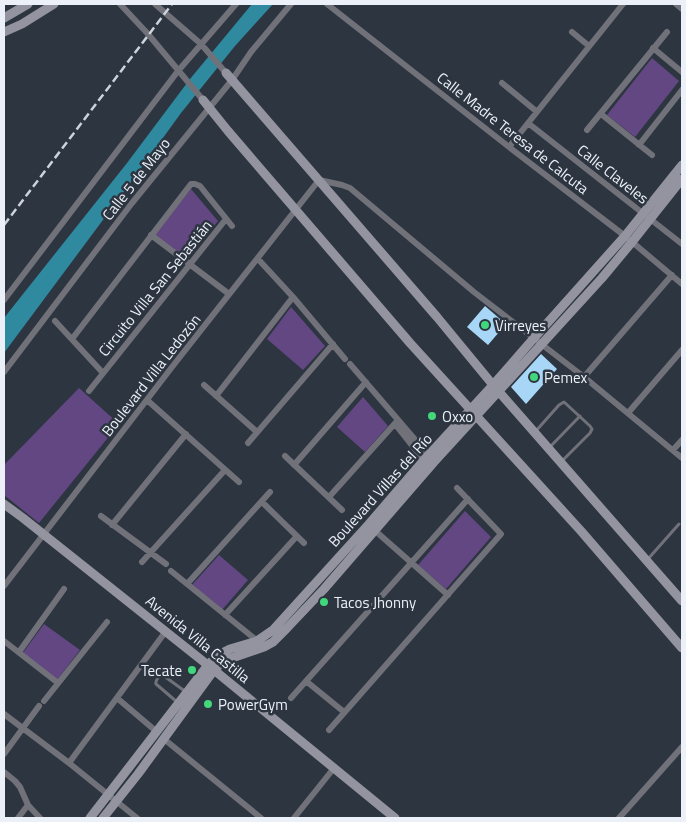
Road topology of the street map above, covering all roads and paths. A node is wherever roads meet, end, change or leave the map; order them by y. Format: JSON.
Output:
{"nodes":[{"id":1,"x":28,"y":4,"type":"edge"},
{"id":2,"x":120,"y":4,"type":"edge"},
{"id":3,"x":155,"y":4,"type":"edge"},
{"id":4,"x":236,"y":4,"type":"edge"},
{"id":5,"x":291,"y":4,"type":"edge"},
{"id":6,"x":327,"y":4,"type":"edge"},
{"id":7,"x":622,"y":4,"type":"edge"},
{"id":8,"x":676,"y":4,"type":"edge"},
{"id":9,"x":53,"y":5,"type":"edge"},
{"id":10,"x":682,"y":9,"type":"edge"},
{"id":11,"x":4,"y":18,"type":"edge"},
{"id":12,"x":4,"y":32,"type":"edge"},
{"id":13,"x":572,"y":32,"type":"dead end"},
{"id":14,"x":667,"y":32,"type":"dead end"},
{"id":15,"x":202,"y":45,"type":"junction"},
{"id":16,"x":589,"y":46,"type":"junction"},
{"id":17,"x":653,"y":48,"type":"junction"},
{"id":18,"x":178,"y":71,"type":"junction"},
{"id":19,"x":682,"y":72,"type":"edge"},
{"id":20,"x":229,"y":76,"type":"junction"},
{"id":21,"x":502,"y":83,"type":"dead end"},
{"id":22,"x":682,"y":90,"type":"edge"},
{"id":23,"x":206,"y":103,"type":"junction"},
{"id":24,"x":536,"y":111,"type":"junction"},
{"id":25,"x":601,"y":114,"type":"junction"},
{"id":26,"x":528,"y":123,"type":"junction"},
{"id":27,"x":587,"y":130,"type":"dead end"},
{"id":28,"x":638,"y":144,"type":"junction"},
{"id":29,"x":508,"y":147,"type":"junction"},
{"id":30,"x":652,"y":155,"type":"dead end"},
{"id":31,"x":682,"y":165,"type":"edge"},
{"id":32,"x":319,"y":180,"type":"junction"},
{"id":33,"x":682,"y":180,"type":"edge"},
{"id":34,"x":295,"y":210,"type":"junction"},
{"id":35,"x":647,"y":216,"type":"junction"},
{"id":36,"x":226,"y":219,"type":"junction"},
{"id":37,"x":232,"y":226,"type":"dead end"},
{"id":38,"x":151,"y":235,"type":"junction"},
{"id":39,"x":628,"y":239,"type":"junction"},
{"id":40,"x":682,"y":244,"type":"edge"},
{"id":41,"x":258,"y":259,"type":"junction"},
{"id":42,"x":190,"y":264,"type":"junction"},
{"id":43,"x":672,"y":275,"type":"junction"},
{"id":44,"x":682,"y":284,"type":"edge"},
{"id":45,"x":229,"y":294,"type":"junction"},
{"id":46,"x":293,"y":297,"type":"junction"},
{"id":47,"x":4,"y":300,"type":"edge"},
{"id":48,"x":55,"y":321,"type":"dead end"},
{"id":49,"x":72,"y":339,"type":"junction"},
{"id":50,"x":538,"y":340,"type":"junction"},
{"id":51,"x":333,"y":344,"type":"junction"},
{"id":52,"x":682,"y":350,"type":"edge"},
{"id":53,"x":4,"y":372,"type":"edge"},
{"id":54,"x":103,"y":373,"type":"junction"},
{"id":55,"x":584,"y":377,"type":"junction"},
{"id":56,"x":366,"y":382,"type":"junction"},
{"id":57,"x":204,"y":385,"type":"dead end"},
{"id":58,"x":496,"y":388,"type":"junction"},
{"id":59,"x":89,"y":391,"type":"dead end"},
{"id":60,"x":216,"y":396,"type":"junction"},
{"id":61,"x":147,"y":400,"type":"junction"},
{"id":62,"x":473,"y":412,"type":"junction"},
{"id":63,"x":628,"y":413,"type":"junction"},
{"id":64,"x":580,"y":416,"type":"junction"},
{"id":65,"x":397,"y":422,"type":"junction"},
{"id":66,"x":257,"y":432,"type":"junction"},
{"id":67,"x":535,"y":432,"type":"junction"},
{"id":68,"x":186,"y":434,"type":"junction"},
{"id":69,"x":682,"y":440,"type":"edge"},
{"id":70,"x":248,"y":443,"type":"dead end"},
{"id":71,"x":549,"y":448,"type":"junction"},
{"id":72,"x":673,"y":450,"type":"junction"},
{"id":73,"x":285,"y":456,"type":"dead end"},
{"id":74,"x":682,"y":458,"type":"edge"},
{"id":75,"x":429,"y":461,"type":"junction"},
{"id":76,"x":561,"y":463,"type":"junction"},
{"id":77,"x":294,"y":465,"type":"junction"},
{"id":78,"x":225,"y":470,"type":"junction"},
{"id":79,"x":239,"y":482,"type":"dead end"},
{"id":80,"x":457,"y":488,"type":"dead end"},
{"id":81,"x":270,"y":492,"type":"dead end"},
{"id":82,"x":329,"y":498,"type":"junction"},
{"id":83,"x":468,"y":500,"type":"junction"},
{"id":84,"x":262,"y":502,"type":"junction"},
{"id":85,"x":4,"y":504,"type":"edge"},
{"id":86,"x":342,"y":510,"type":"dead end"},
{"id":87,"x":100,"y":516,"type":"dead end"},
{"id":88,"x":679,"y":524,"type":"dead end"},
{"id":89,"x":112,"y":525,"type":"junction"},
{"id":90,"x":372,"y":527,"type":"junction"},
{"id":91,"x":43,"y":534,"type":"junction"},
{"id":92,"x":297,"y":536,"type":"junction"},
{"id":93,"x":304,"y":543,"type":"dead end"},
{"id":94,"x":150,"y":553,"type":"junction"},
{"id":95,"x":646,"y":561,"type":"junction"},
{"id":96,"x":142,"y":562,"type":"dead end"},
{"id":97,"x":412,"y":563,"type":"junction"},
{"id":98,"x":166,"y":564,"type":"dead end"},
{"id":99,"x":171,"y":571,"type":"dead end"},
{"id":100,"x":187,"y":584,"type":"junction"},
{"id":101,"x":4,"y":586,"type":"edge"},
{"id":102,"x":64,"y":589,"type":"dead end"},
{"id":103,"x":448,"y":595,"type":"junction"},
{"id":104,"x":682,"y":601,"type":"edge"},
{"id":105,"x":225,"y":615,"type":"junction"},
{"id":106,"x":107,"y":622,"type":"dead end"},
{"id":107,"x":166,"y":631,"type":"junction"},
{"id":108,"x":4,"y":641,"type":"edge"},
{"id":109,"x":261,"y":644,"type":"junction"},
{"id":110,"x":682,"y":648,"type":"edge"},
{"id":111,"x":19,"y":652,"type":"junction"},
{"id":112,"x":211,"y":668,"type":"junction"},
{"id":113,"x":306,"y":681,"type":"junction"},
{"id":114,"x":58,"y":683,"type":"junction"},
{"id":115,"x":186,"y":692,"type":"junction"},
{"id":116,"x":117,"y":698,"type":"junction"},
{"id":117,"x":291,"y":698,"type":"dead end"},
{"id":118,"x":178,"y":703,"type":"junction"},
{"id":119,"x":344,"y":712,"type":"junction"},
{"id":120,"x":4,"y":714,"type":"edge"},
{"id":121,"x":23,"y":728,"type":"junction"},
{"id":122,"x":329,"y":730,"type":"dead end"},
{"id":123,"x":156,"y":732,"type":"junction"},
{"id":124,"x":164,"y":739,"type":"junction"},
{"id":125,"x":682,"y":747,"type":"edge"},
{"id":126,"x":4,"y":754,"type":"edge"},
{"id":127,"x":69,"y":763,"type":"junction"},
{"id":128,"x":334,"y":768,"type":"junction"},
{"id":129,"x":4,"y":772,"type":"edge"},
{"id":130,"x":108,"y":794,"type":"junction"},
{"id":131,"x":116,"y":801,"type":"junction"},
{"id":132,"x":28,"y":805,"type":"junction"},
{"id":133,"x":18,"y":818,"type":"edge"},
{"id":134,"x":40,"y":818,"type":"edge"},
{"id":135,"x":90,"y":818,"type":"edge"},
{"id":136,"x":103,"y":818,"type":"edge"},
{"id":137,"x":137,"y":818,"type":"edge"},
{"id":138,"x":261,"y":818,"type":"edge"},
{"id":139,"x":294,"y":818,"type":"edge"},
{"id":140,"x":395,"y":818,"type":"edge"},
{"id":141,"x":619,"y":818,"type":"edge"}],
"edges":[{"from":1,"to":11,"type":"street"},
{"from":2,"to":18,"type":"street"},
{"from":3,"to":15,"type":"street"},
{"from":4,"to":15,"type":"street"},
{"from":5,"to":20,"type":"street","name":"Calle 5 de Mayo"},
{"from":6,"to":29,"type":"street","name":"Calle Madre Teresa de Calcuta"},
{"from":7,"to":16,"type":"street"},
{"from":8,"to":10,"type":"street"},
{"from":9,"to":12,"type":"street"},
{"from":13,"to":16,"type":"street"},
{"from":14,"to":17,"type":"street"},
{"from":15,"to":18,"type":"street"},
{"from":15,"to":20,"type":"street"},
{"from":16,"to":24,"type":"street"},
{"from":17,"to":19,"type":"street"},
{"from":17,"to":25,"type":"street"},
{"from":18,"to":23,"type":"street"},
{"from":18,"to":47,"type":"street"},
{"from":20,"to":23,"type":"street","name":"Calle 5 de Mayo"},
{"from":20,"to":32,"type":"street"},
{"from":21,"to":24,"type":"street"},
{"from":22,"to":28,"type":"street"},
{"from":23,"to":34,"type":"street"},
{"from":23,"to":53,"type":"street","name":"Calle 5 de Mayo"},
{"from":24,"to":26,"type":"street"},
{"from":25,"to":27,"type":"street"},
{"from":25,"to":28,"type":"street"},
{"from":26,"to":29,"type":"street"},
{"from":26,"to":35,"type":"street","name":"Calle Claveles"},
{"from":28,"to":30,"type":"street"},
{"from":29,"to":39,"type":"street","name":"Calle Madre Teresa de Calcuta"},
{"from":31,"to":35,"type":"street","name":"Boulevard Villas del Río"},
{"from":32,"to":34,"type":"street","name":"Boulevard Villa Ledozón"},
{"from":32,"to":50,"type":"street"},
{"from":32,"to":58,"type":"street"},
{"from":33,"to":35,"type":"street","name":"Boulevard Villas del Río"},
{"from":34,"to":41,"type":"street","name":"Boulevard Villa Ledozón"},
{"from":34,"to":62,"type":"street"},
{"from":35,"to":39,"type":"street","name":"Boulevard Villas del Río"},
{"from":35,"to":40,"type":"street","name":"Calle Claveles"},
{"from":36,"to":37,"type":"street"},
{"from":36,"to":38,"type":"street"},
{"from":36,"to":42,"type":"street","name":"Circuito Villa San Sebastián"},
{"from":38,"to":42,"type":"street"},
{"from":38,"to":49,"type":"street"},
{"from":39,"to":43,"type":"street","name":"Calle Madre Teresa de Calcuta"},
{"from":39,"to":50,"type":"street","name":"Boulevard Villas del Río"},
{"from":41,"to":45,"type":"street","name":"Boulevard Villa Ledozón"},
{"from":41,"to":46,"type":"street"},
{"from":42,"to":45,"type":"street"},
{"from":42,"to":54,"type":"street","name":"Circuito Villa San Sebastián"},
{"from":43,"to":44,"type":"street","name":"Calle Madre Teresa de Calcuta"},
{"from":43,"to":55,"type":"street"},
{"from":45,"to":61,"type":"street","name":"Boulevard Villa Ledozón"},
{"from":46,"to":51,"type":"street"},
{"from":46,"to":60,"type":"street"},
{"from":48,"to":49,"type":"street","name":"Circuito Villa San Sebastián"},
{"from":49,"to":54,"type":"street","name":"Circuito Villa San Sebastián"},
{"from":50,"to":55,"type":"street"},
{"from":50,"to":58,"type":"street","name":"Boulevard Villas del Río"},
{"from":51,"to":56,"type":"street"},
{"from":51,"to":66,"type":"street"},
{"from":52,"to":63,"type":"street"},
{"from":54,"to":59,"type":"street","name":"Circuito Villa San Sebastián"},
{"from":55,"to":63,"type":"street"},
{"from":56,"to":65,"type":"street"},
{"from":56,"to":77,"type":"street"},
{"from":57,"to":60,"type":"street"},
{"from":58,"to":62,"type":"street","name":"Boulevard Villas del Río"},
{"from":58,"to":67,"type":"street"},
{"from":60,"to":66,"type":"street"},
{"from":61,"to":68,"type":"street"},
{"from":61,"to":91,"type":"street","name":"Boulevard Villa Ledozón"},
{"from":62,"to":75,"type":"street","name":"Boulevard Villas del Río"},
{"from":62,"to":110,"type":"street"},
{"from":63,"to":72,"type":"street"},
{"from":64,"to":67,"type":"lane"},
{"from":64,"to":71,"type":"lane"},
{"from":64,"to":76,"type":"lane"},
{"from":65,"to":75,"type":"street"},
{"from":65,"to":82,"type":"street"},
{"from":66,"to":70,"type":"street"},
{"from":67,"to":71,"type":"street"},
{"from":68,"to":78,"type":"street"},
{"from":68,"to":89,"type":"street"},
{"from":69,"to":72,"type":"street"},
{"from":71,"to":76,"type":"street"},
{"from":72,"to":74,"type":"street"},
{"from":73,"to":77,"type":"street"},
{"from":75,"to":90,"type":"street","name":"Boulevard Villas del Río"},
{"from":76,"to":95,"type":"street"},
{"from":77,"to":82,"type":"street"},
{"from":78,"to":79,"type":"street"},
{"from":78,"to":94,"type":"street"},
{"from":80,"to":83,"type":"street"},
{"from":81,"to":84,"type":"street"},
{"from":82,"to":86,"type":"street"},
{"from":83,"to":97,"type":"street"},
{"from":83,"to":103,"type":"street"},
{"from":84,"to":92,"type":"street"},
{"from":84,"to":100,"type":"street"},
{"from":85,"to":91,"type":"street","name":"Avenida Villa Castilla"},
{"from":87,"to":89,"type":"street"},
{"from":88,"to":95,"type":"lane"},
{"from":89,"to":94,"type":"street"},
{"from":90,"to":97,"type":"street"},
{"from":90,"to":109,"type":"street","name":"Boulevard Villas del Río"},
{"from":91,"to":101,"type":"street","name":"Boulevard Villa Ledozón"},
{"from":91,"to":107,"type":"street","name":"Avenida Villa Castilla"},
{"from":92,"to":93,"type":"street"},
{"from":92,"to":105,"type":"street"},
{"from":94,"to":96,"type":"street"},
{"from":94,"to":98,"type":"street"},
{"from":95,"to":104,"type":"street"},
{"from":97,"to":103,"type":"street"},
{"from":97,"to":113,"type":"street"},
{"from":99,"to":100,"type":"street"},
{"from":100,"to":105,"type":"street"},
{"from":102,"to":111,"type":"street"},
{"from":103,"to":119,"type":"street"},
{"from":105,"to":109,"type":"street"},
{"from":106,"to":114,"type":"street"},
{"from":107,"to":112,"type":"street","name":"Avenida Villa Castilla"},
{"from":107,"to":116,"type":"street"},
{"from":108,"to":111,"type":"street"},
{"from":109,"to":112,"type":"street","name":"Boulevard Villas del Río"},
{"from":111,"to":114,"type":"street"},
{"from":112,"to":115,"type":"street","name":"Boulevard Villas del Río"},
{"from":112,"to":124,"type":"street","name":"Boulevard Villas del Río"},
{"from":112,"to":128,"type":"street","name":"Avenida Villa Castilla"},
{"from":113,"to":117,"type":"street"},
{"from":113,"to":119,"type":"street"},
{"from":114,"to":121,"type":"street"},
{"from":115,"to":118,"type":"street","name":"Boulevard Villas del Río"},
{"from":115,"to":118,"type":"lane"},
{"from":116,"to":123,"type":"street"},
{"from":116,"to":127,"type":"street"},
{"from":118,"to":123,"type":"street","name":"Boulevard Villas del Río"},
{"from":119,"to":122,"type":"street"},
{"from":120,"to":121,"type":"street"},
{"from":121,"to":126,"type":"street"},
{"from":121,"to":127,"type":"street"},
{"from":123,"to":130,"type":"street","name":"Boulevard Villas del Río"},
{"from":124,"to":131,"type":"street","name":"Boulevard Villas del Río"},
{"from":124,"to":138,"type":"street"},
{"from":125,"to":141,"type":"street"},
{"from":127,"to":130,"type":"street"},
{"from":128,"to":139,"type":"street"},
{"from":128,"to":140,"type":"street","name":"Avenida Villa Castilla"},
{"from":129,"to":132,"type":"street"},
{"from":130,"to":131,"type":"street"},
{"from":130,"to":135,"type":"street","name":"Boulevard Villas del Río"},
{"from":131,"to":136,"type":"street","name":"Boulevard Villas del Río"},
{"from":131,"to":137,"type":"street"},
{"from":132,"to":133,"type":"street"},
{"from":132,"to":134,"type":"street"}]}
